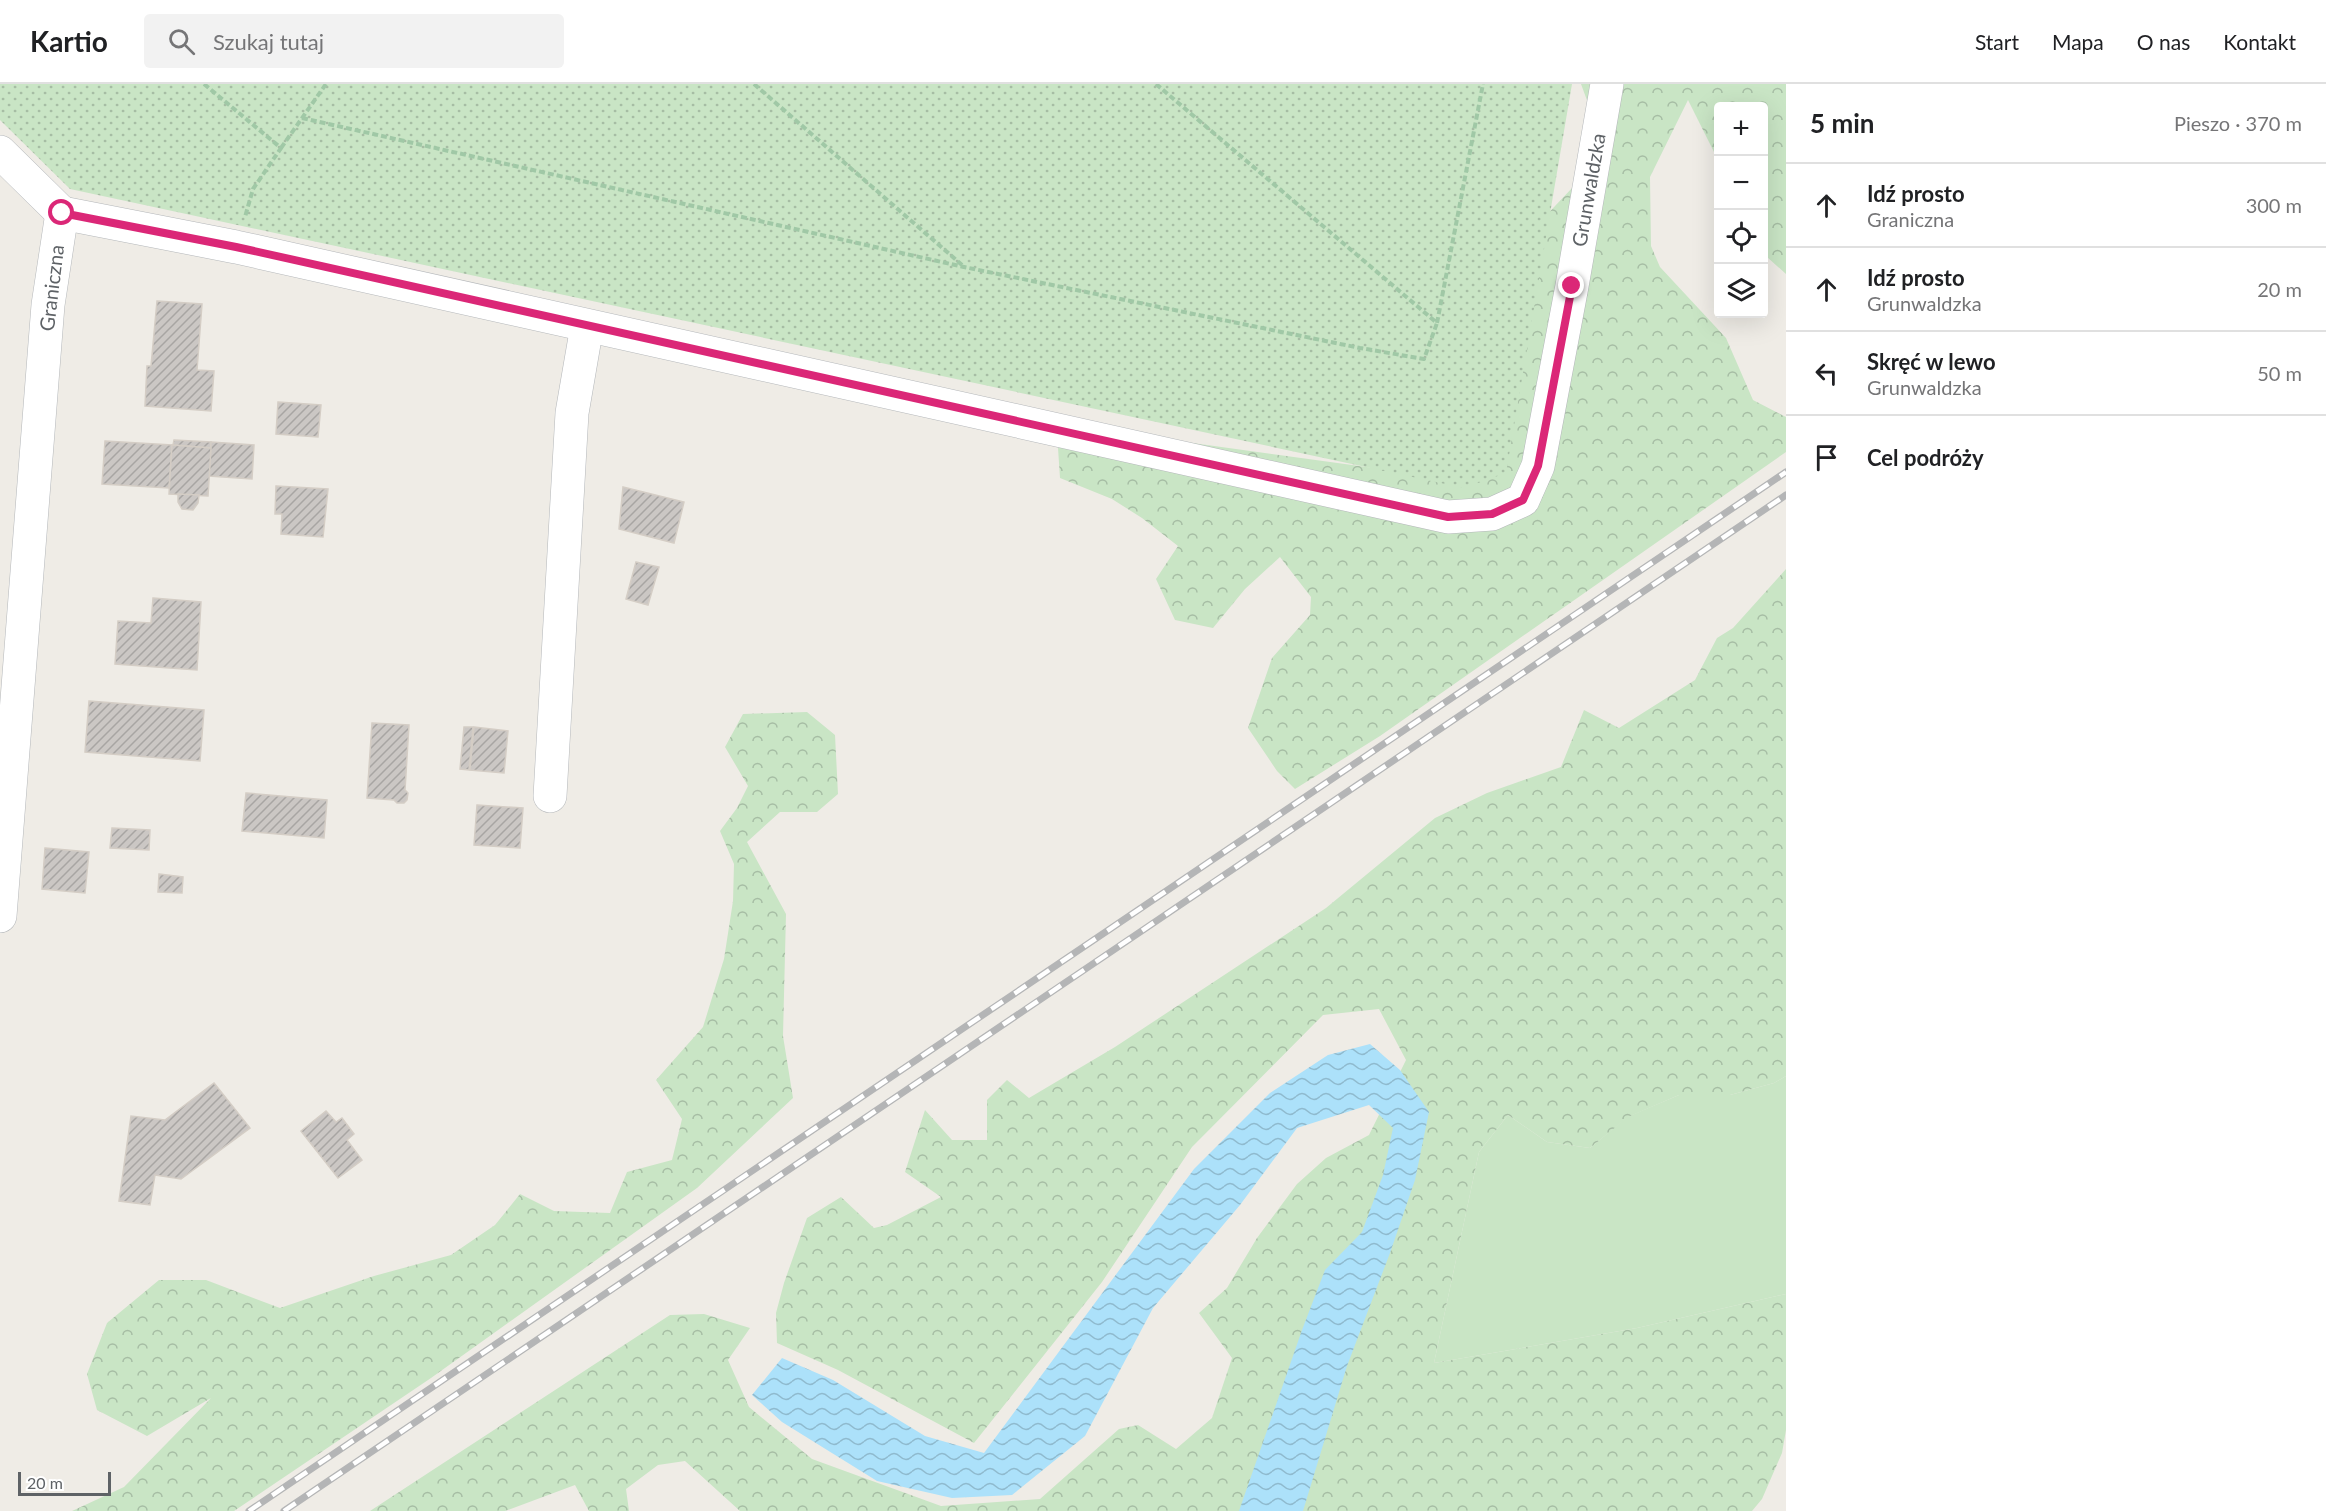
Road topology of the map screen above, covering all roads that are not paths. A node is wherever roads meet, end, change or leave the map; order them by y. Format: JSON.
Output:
{"nodes":[{"id":1,"x":1607,"y":84,"type":"edge"},
{"id":2,"x":0,"y":152,"type":"edge"},
{"id":3,"x":62,"y":213,"type":"junction"},
{"id":4,"x":587,"y":326,"type":"junction"},
{"id":5,"x":550,"y":796,"type":"dead end"},
{"id":6,"x":0,"y":916,"type":"edge"}],
"edges":[{"from":1,"to":4,"type":"street","name":"Grunwaldzka"},
{"from":2,"to":3,"type":"street"},
{"from":3,"to":4,"type":"street"},
{"from":3,"to":6,"type":"street","name":"Graniczna"},
{"from":4,"to":5,"type":"street"}]}
